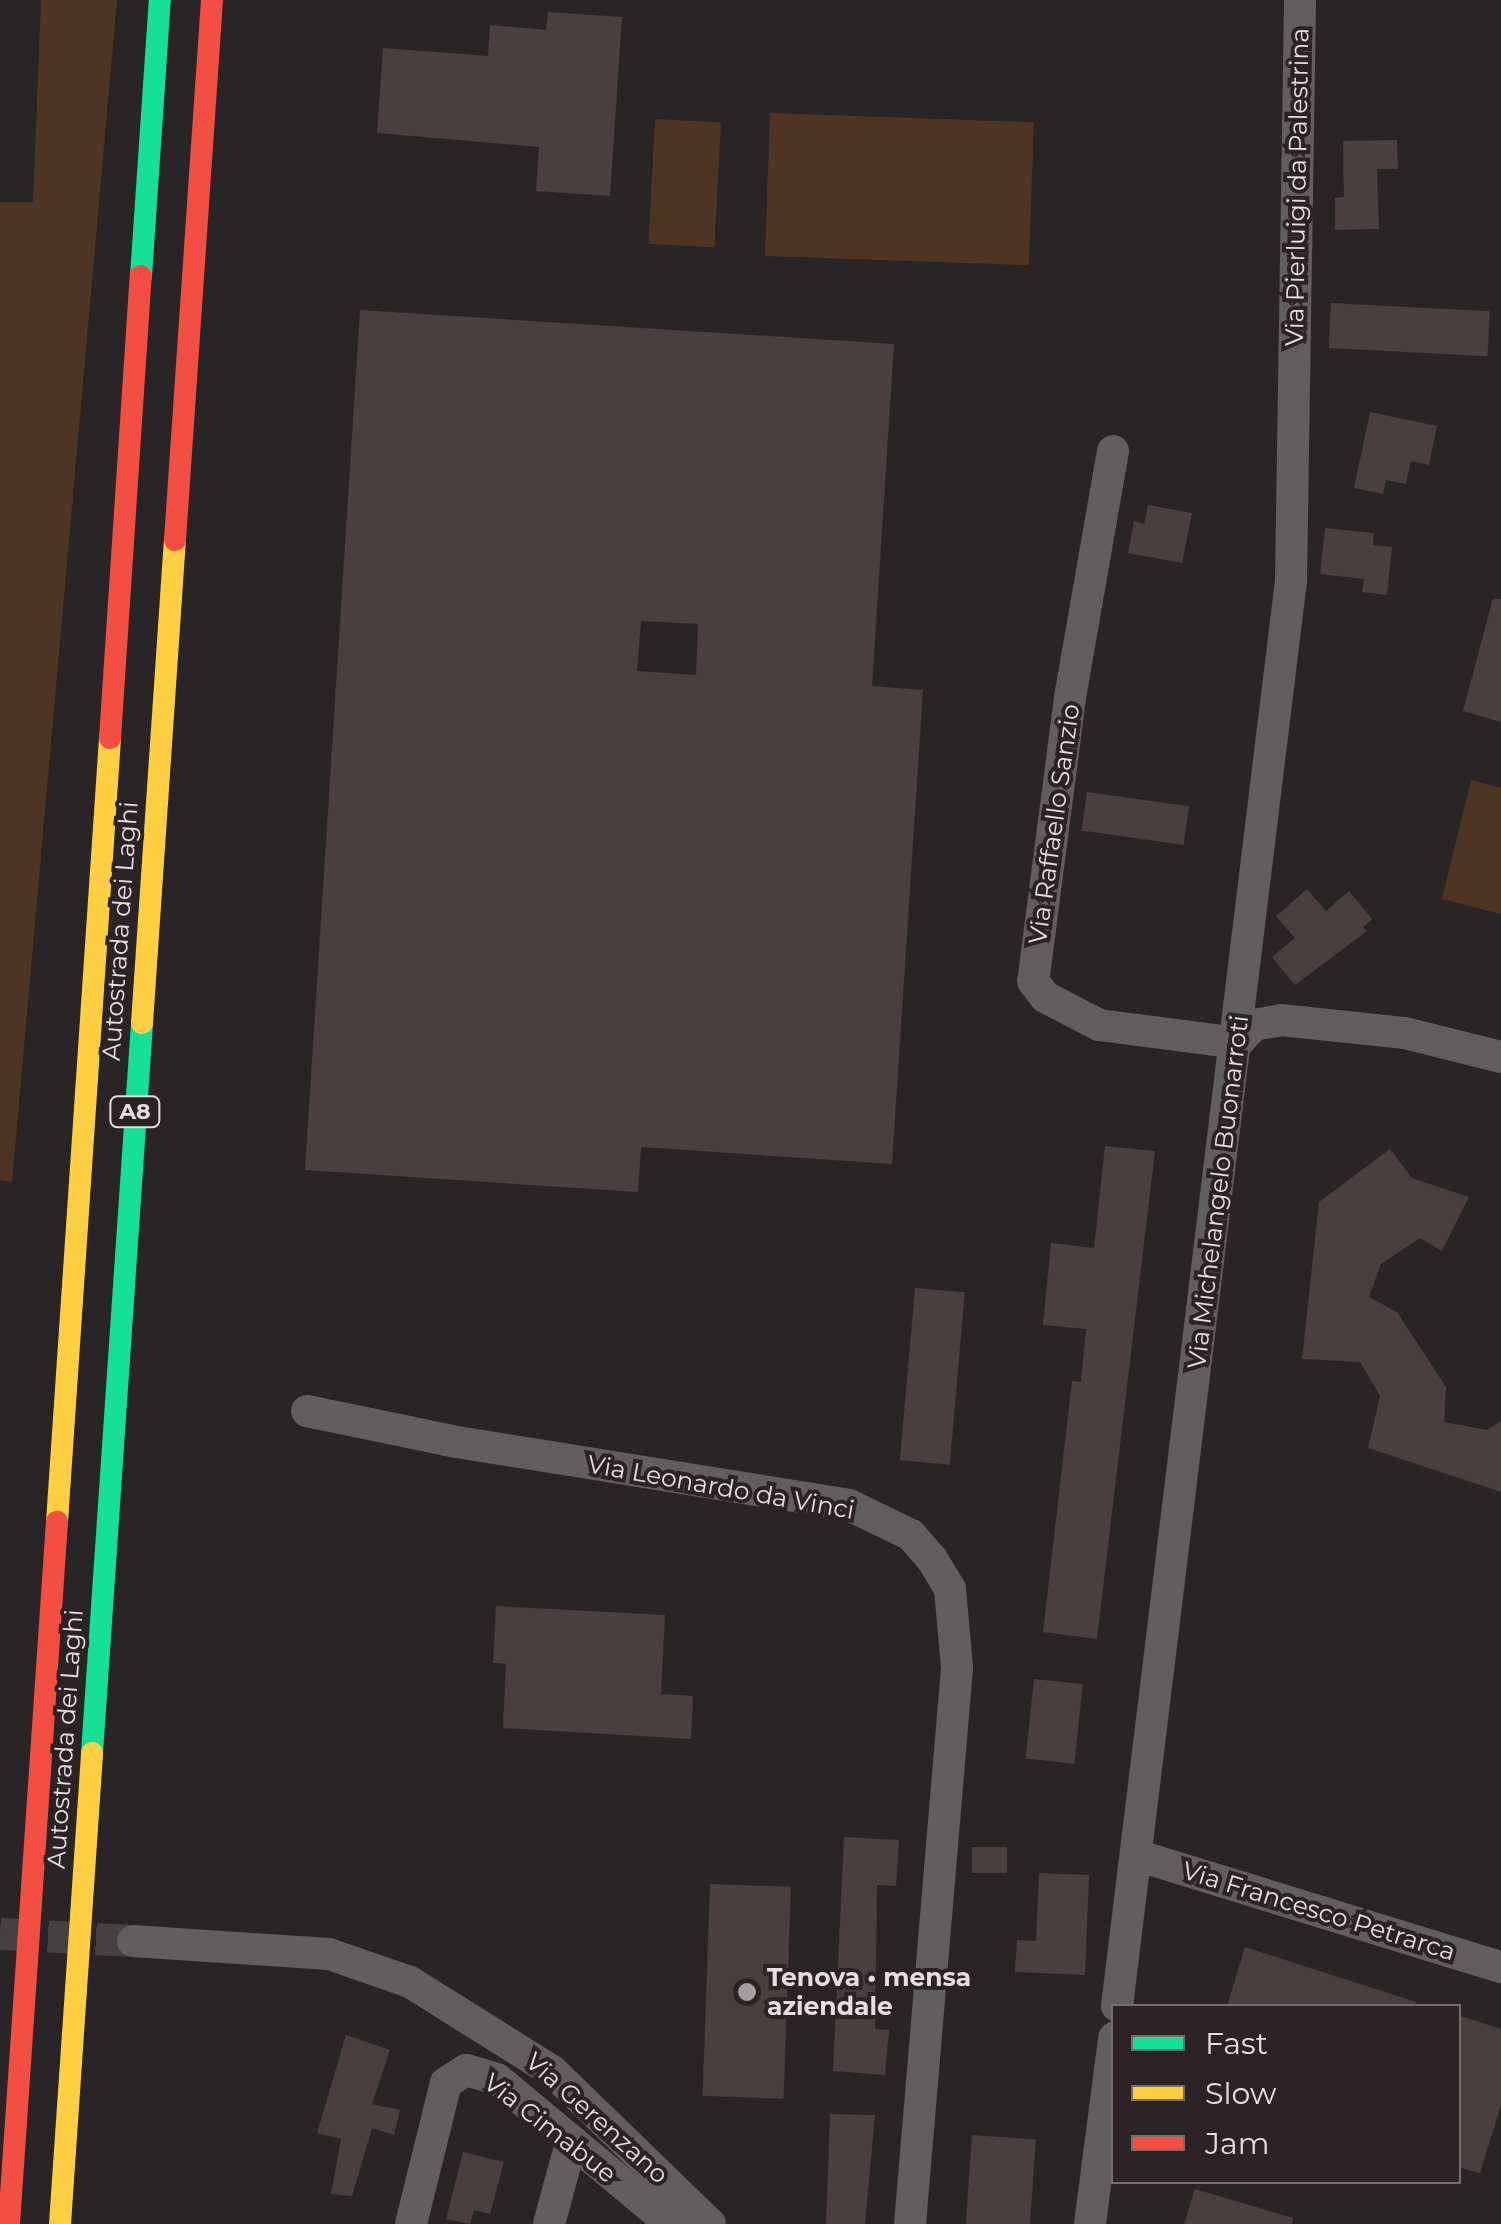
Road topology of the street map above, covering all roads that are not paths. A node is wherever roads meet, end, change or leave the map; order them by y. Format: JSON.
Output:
{"nodes":[{"id":1,"x":160,"y":0,"type":"edge"},
{"id":2,"x":212,"y":0,"type":"edge"},
{"id":3,"x":1300,"y":0,"type":"edge"},
{"id":4,"x":1294,"y":375,"type":"joint"},
{"id":5,"x":1113,"y":450,"type":"dead end"},
{"id":6,"x":1237,"y":1043,"type":"junction"},
{"id":7,"x":1501,"y":1057,"type":"edge"},
{"id":8,"x":306,"y":1410,"type":"dead end"},
{"id":9,"x":1136,"y":1855,"type":"junction"},
{"id":10,"x":133,"y":1941,"type":"tunnel mouth"},
{"id":11,"x":1501,"y":1967,"type":"edge"},
{"id":12,"x":1117,"y":2004,"type":"edge"},
{"id":13,"x":1111,"y":2061,"type":"edge"},
{"id":14,"x":570,"y":2143,"type":"junction"},
{"id":15,"x":707,"y":2223,"type":"edge"},
{"id":16,"x":10,"y":2224,"type":"edge"},
{"id":17,"x":60,"y":2224,"type":"edge"},
{"id":18,"x":411,"y":2224,"type":"edge"},
{"id":19,"x":549,"y":2224,"type":"edge"},
{"id":20,"x":671,"y":2224,"type":"edge"},
{"id":21,"x":910,"y":2224,"type":"edge"},
{"id":22,"x":1090,"y":2224,"type":"edge"}],
"edges":[{"from":1,"to":16,"type":"highway","name":"Autostrada dei Laghi","number":"A8"},
{"from":2,"to":17,"type":"highway","name":"Autostrada dei Laghi","number":"A8"},
{"from":3,"to":4,"type":"street","name":"Via Pierluigi da Palestrina"},
{"from":4,"to":6,"type":"street","name":"Via Michelangelo Buonarroti"},
{"from":5,"to":6,"type":"street","name":"Via Raffaello Sanzio"},
{"from":6,"to":7,"type":"street"},
{"from":6,"to":9,"type":"street","name":"Via Michelangelo Buonarroti"},
{"from":8,"to":21,"type":"street","name":"Via Leonardo da Vinci"},
{"from":9,"to":11,"type":"street","name":"Via Francesco Petrarca"},
{"from":9,"to":12,"type":"street","name":"Via Michelangelo Buonarroti"},
{"from":10,"to":15,"type":"street","name":"Via Gerenzano"},
{"from":13,"to":22,"type":"street"},
{"from":14,"to":18,"type":"street","name":"Via Cimabue"},
{"from":14,"to":19,"type":"street"},
{"from":14,"to":20,"type":"street","name":"Via Cimabue"}]}
